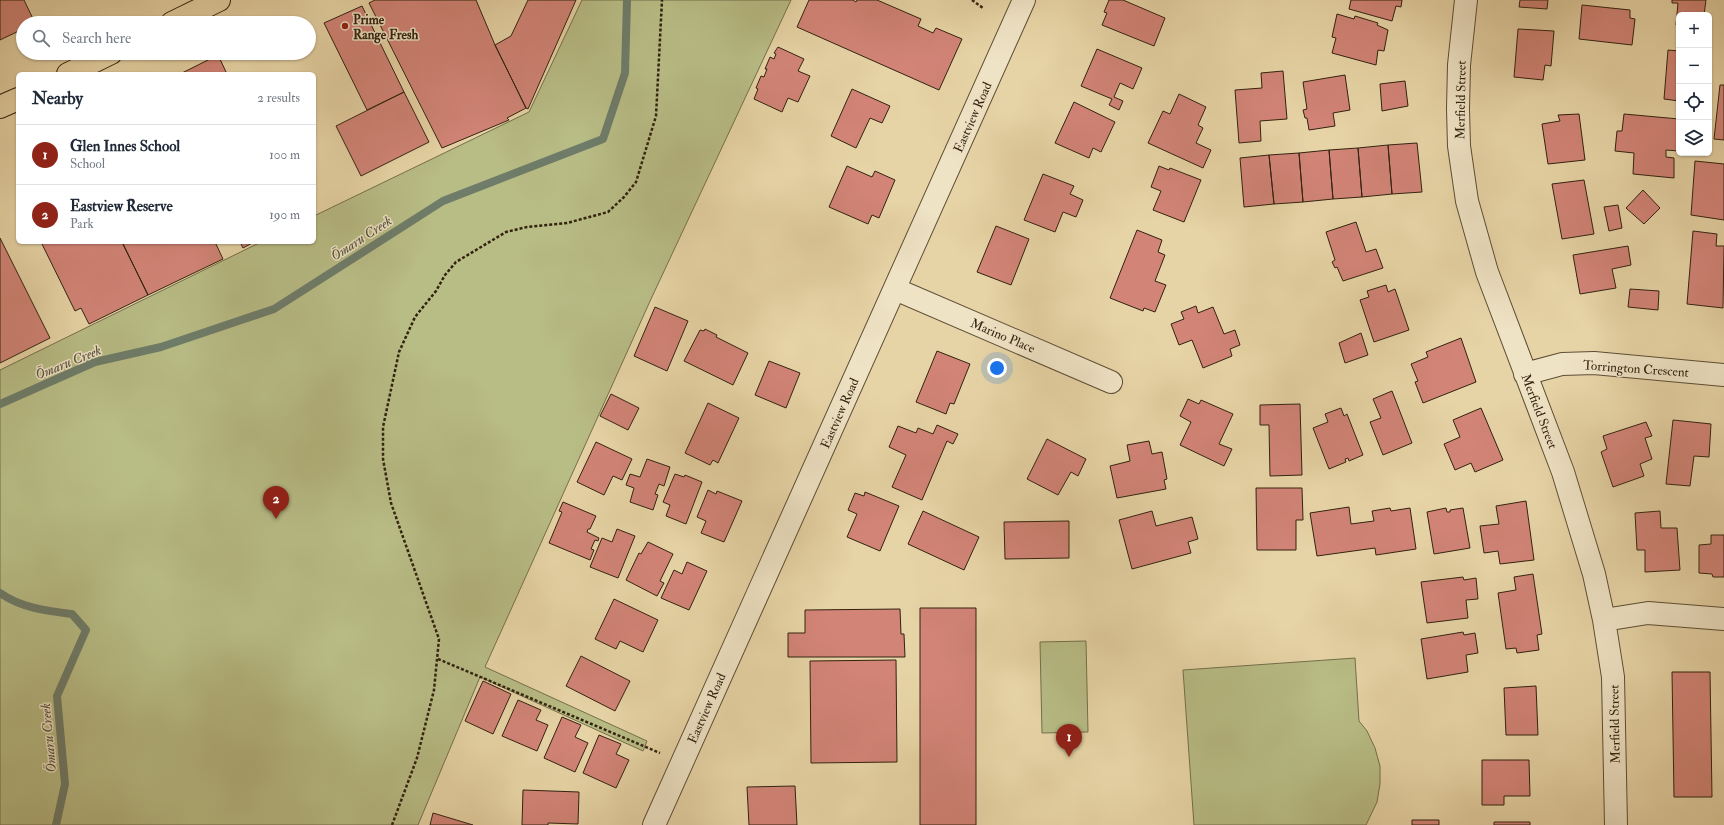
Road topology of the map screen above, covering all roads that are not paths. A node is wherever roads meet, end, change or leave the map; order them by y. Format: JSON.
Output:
{"nodes":[{"id":1,"x":219,"y":0,"type":"edge"},
{"id":2,"x":1024,"y":0,"type":"edge"},
{"id":3,"x":1466,"y":0,"type":"edge"},
{"id":4,"x":186,"y":16,"type":"edge"},
{"id":5,"x":97,"y":60,"type":"edge"},
{"id":6,"x":72,"y":72,"type":"edge"},
{"id":7,"x":16,"y":100,"type":"edge"},
{"id":8,"x":0,"y":108,"type":"edge"},
{"id":9,"x":895,"y":289,"type":"junction"},
{"id":10,"x":1525,"y":374,"type":"junction"},
{"id":11,"x":1724,"y":375,"type":"edge"},
{"id":12,"x":1111,"y":382,"type":"dead end"},
{"id":13,"x":1724,"y":619,"type":"edge"},
{"id":14,"x":1604,"y":620,"type":"junction"},
{"id":15,"x":654,"y":825,"type":"edge"},
{"id":16,"x":1616,"y":825,"type":"edge"}],
"edges":[{"from":1,"to":4,"type":"main road"},
{"from":2,"to":9,"type":"street","name":"Eastview Road"},
{"from":3,"to":10,"type":"street","name":"Merfield Street"},
{"from":5,"to":6,"type":"main road"},
{"from":7,"to":8,"type":"main road"},
{"from":9,"to":12,"type":"street","name":"Marino Place"},
{"from":9,"to":15,"type":"street","name":"Eastview Road"},
{"from":10,"to":11,"type":"street","name":"Torrington Crescent"},
{"from":10,"to":14,"type":"street","name":"Merfield Street"},
{"from":13,"to":14,"type":"street"},
{"from":14,"to":16,"type":"street","name":"Merfield Street"}]}
